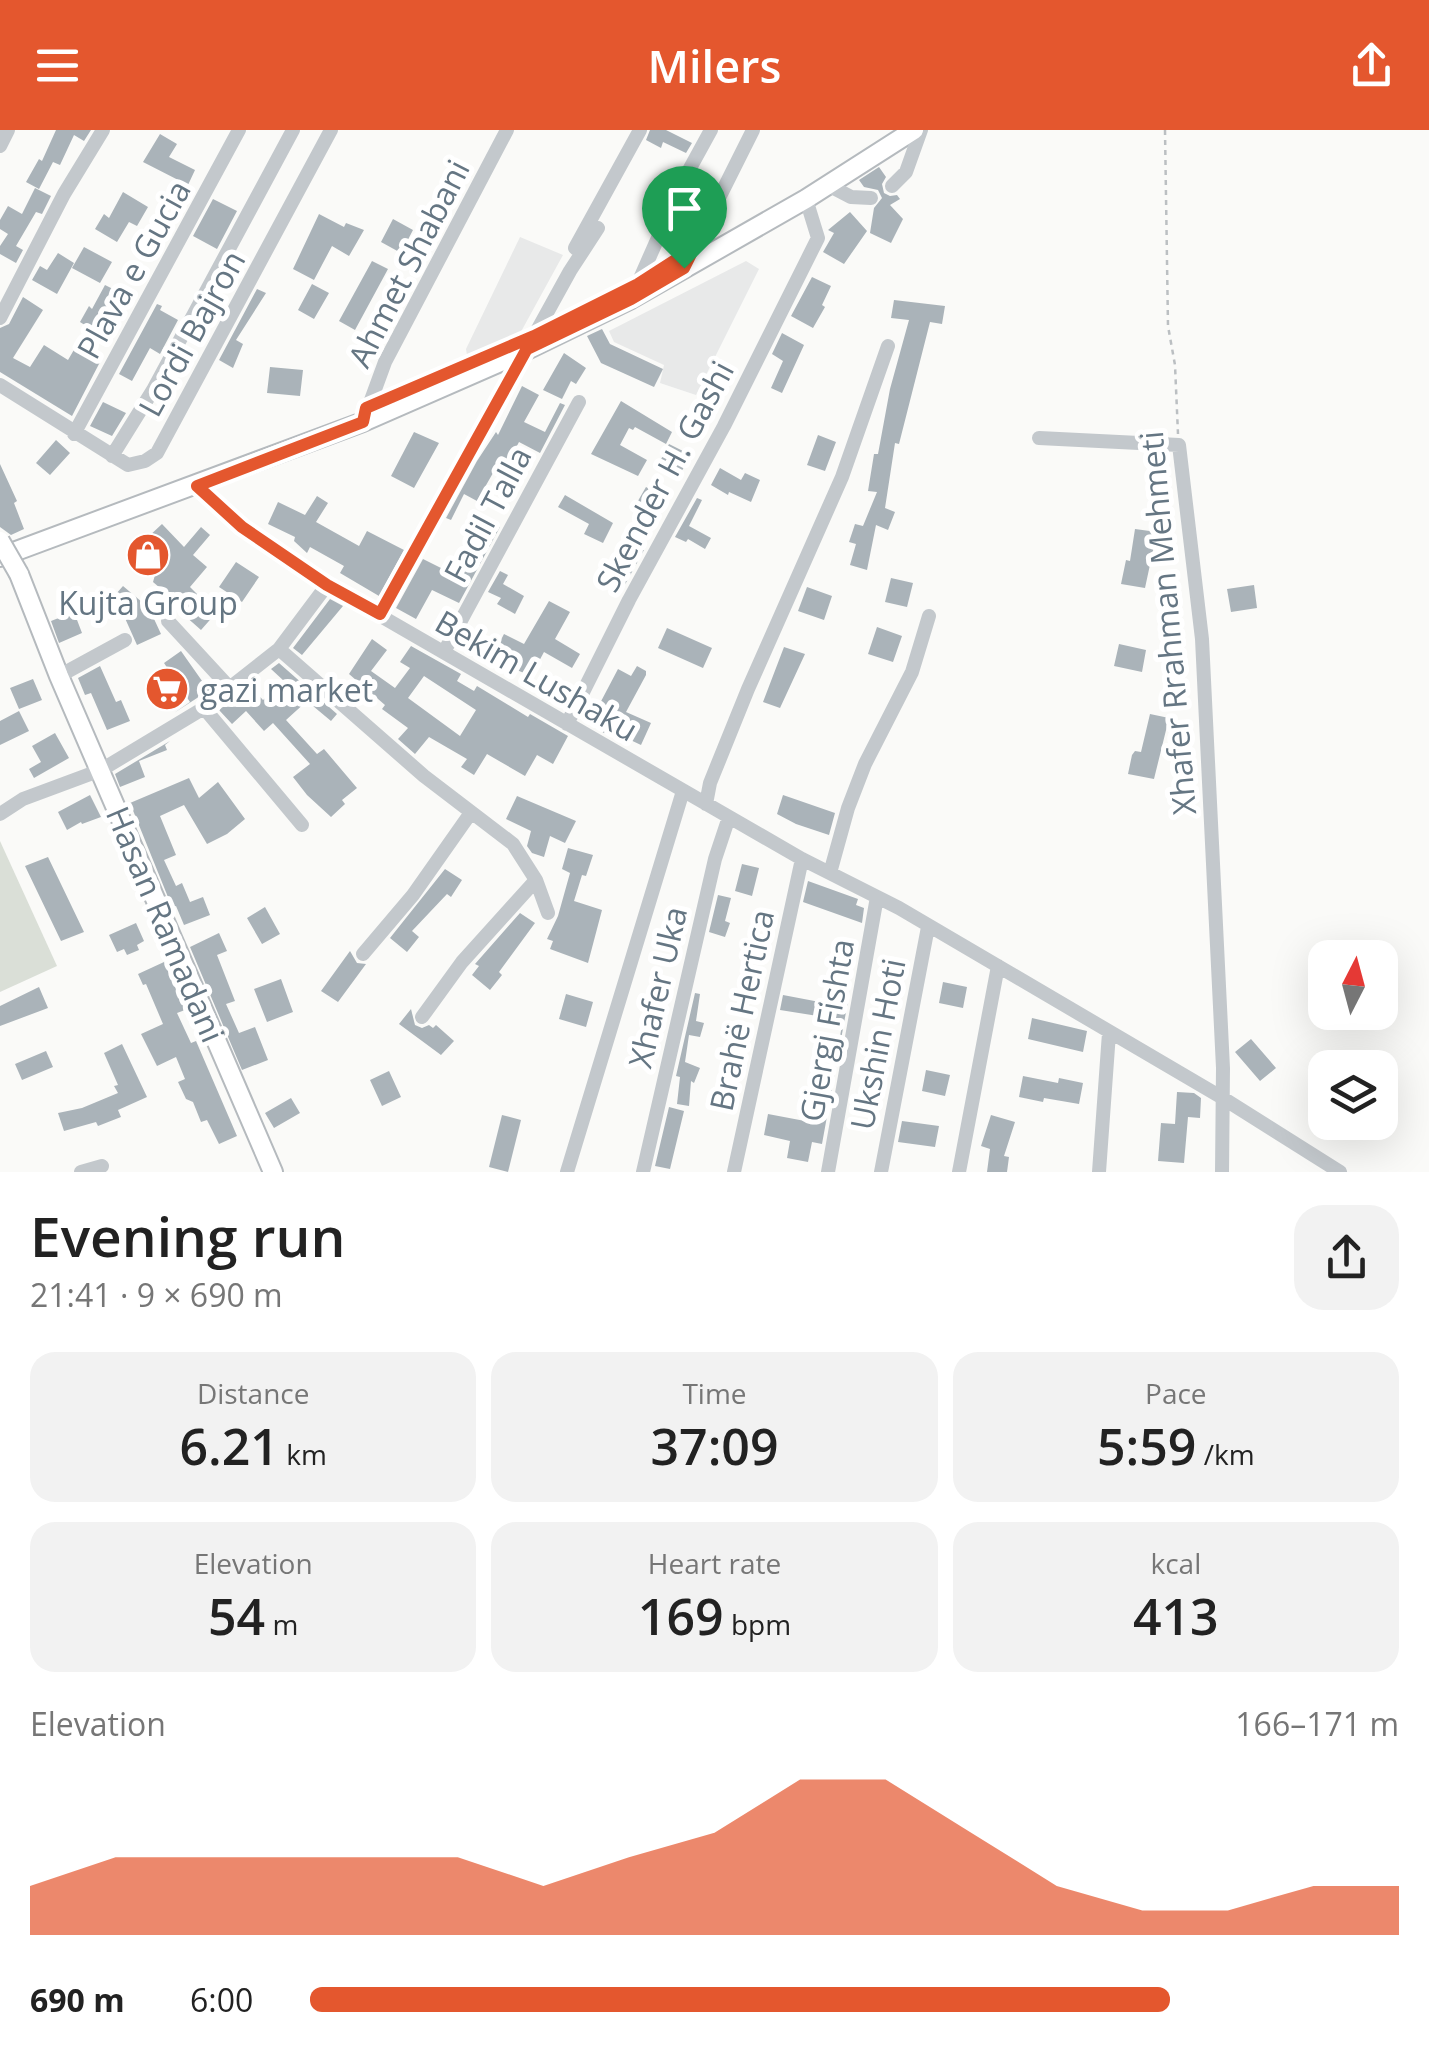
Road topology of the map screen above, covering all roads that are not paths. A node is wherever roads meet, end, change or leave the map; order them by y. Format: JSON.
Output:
{"nodes":[{"id":1,"x":103,"y":130,"type":"edge"},
{"id":2,"x":239,"y":130,"type":"edge"},
{"id":3,"x":294,"y":130,"type":"edge"},
{"id":4,"x":332,"y":130,"type":"edge"},
{"id":5,"x":507,"y":130,"type":"edge"},
{"id":6,"x":640,"y":130,"type":"edge"},
{"id":7,"x":711,"y":130,"type":"edge"},
{"id":8,"x":753,"y":130,"type":"edge"},
{"id":9,"x":918,"y":130,"type":"edge"},
{"id":10,"x":828,"y":185,"type":"junction"},
{"id":11,"x":892,"y":186,"type":"dead end"},
{"id":12,"x":806,"y":198,"type":"junction"},
{"id":13,"x":871,"y":198,"type":"dead end"},
{"id":14,"x":598,"y":228,"type":"dead end"},
{"id":15,"x":684,"y":268,"type":"junction"},
{"id":16,"x":631,"y":299,"type":"junction"},
{"id":17,"x":0,"y":318,"type":"edge"},
{"id":18,"x":888,"y":346,"type":"dead end"},
{"id":19,"x":521,"y":352,"type":"junction"},
{"id":20,"x":0,"y":386,"type":"edge"},
{"id":21,"x":579,"y":402,"type":"dead end"},
{"id":22,"x":363,"y":422,"type":"junction"},
{"id":23,"x":74,"y":434,"type":"junction"},
{"id":24,"x":1039,"y":438,"type":"dead end"},
{"id":25,"x":112,"y":456,"type":"junction"},
{"id":26,"x":197,"y":486,"type":"junction"},
{"id":27,"x":0,"y":542,"type":"edge"},
{"id":28,"x":0,"y":557,"type":"edge"},
{"id":29,"x":327,"y":585,"type":"junction"},
{"id":30,"x":380,"y":614,"type":"junction"},
{"id":31,"x":929,"y":616,"type":"dead end"},
{"id":32,"x":168,"y":621,"type":"dead end"},
{"id":33,"x":124,"y":640,"type":"dead end"},
{"id":34,"x":279,"y":648,"type":"junction"},
{"id":35,"x":444,"y":652,"type":"junction"},
{"id":36,"x":59,"y":676,"type":"junction"},
{"id":37,"x":228,"y":686,"type":"junction"},
{"id":38,"x":204,"y":708,"type":"junction"},
{"id":39,"x":567,"y":724,"type":"junction"},
{"id":40,"x":101,"y":770,"type":"junction"},
{"id":41,"x":683,"y":791,"type":"junction"},
{"id":42,"x":706,"y":804,"type":"junction"},
{"id":43,"x":0,"y":814,"type":"edge"},
{"id":44,"x":470,"y":814,"type":"junction"},
{"id":45,"x":729,"y":817,"type":"junction"},
{"id":46,"x":302,"y":825,"type":"dead end"},
{"id":47,"x":802,"y":859,"type":"junction"},
{"id":48,"x":830,"y":874,"type":"junction"},
{"id":49,"x":536,"y":880,"type":"junction"},
{"id":50,"x":878,"y":897,"type":"junction"},
{"id":51,"x":548,"y":913,"type":"dead end"},
{"id":52,"x":928,"y":927,"type":"junction"},
{"id":53,"x":364,"y":954,"type":"dead end"},
{"id":54,"x":998,"y":966,"type":"junction"},
{"id":55,"x":422,"y":1017,"type":"dead end"},
{"id":56,"x":1109,"y":1034,"type":"junction"},
{"id":57,"x":1221,"y":1097,"type":"junction"},
{"id":58,"x":102,"y":1166,"type":"dead end"},
{"id":59,"x":81,"y":1172,"type":"edge"},
{"id":60,"x":273,"y":1172,"type":"edge"},
{"id":61,"x":568,"y":1172,"type":"edge"},
{"id":62,"x":644,"y":1172,"type":"edge"},
{"id":63,"x":734,"y":1172,"type":"edge"},
{"id":64,"x":828,"y":1172,"type":"edge"},
{"id":65,"x":882,"y":1172,"type":"edge"},
{"id":66,"x":959,"y":1172,"type":"edge"},
{"id":67,"x":1100,"y":1172,"type":"edge"},
{"id":68,"x":1222,"y":1172,"type":"edge"},
{"id":69,"x":1340,"y":1172,"type":"edge"}],
"edges":[{"from":1,"to":17,"type":"street"},
{"from":2,"to":23,"type":"street","name":"Plava e Gucia"},
{"from":3,"to":25,"type":"street"},
{"from":4,"to":25,"type":"street","name":"Lordi Bajron"},
{"from":5,"to":22,"type":"street","name":"Ahmet Shabani"},
{"from":6,"to":19,"type":"street"},
{"from":7,"to":16,"type":"street"},
{"from":8,"to":15,"type":"street"},
{"from":9,"to":10,"type":"main road"},
{"from":9,"to":11,"type":"street"},
{"from":10,"to":12,"type":"main road"},
{"from":10,"to":13,"type":"street"},
{"from":12,"to":15,"type":"main road"},
{"from":12,"to":39,"type":"street","name":"Skender H. Gashi"},
{"from":14,"to":19,"type":"street"},
{"from":15,"to":16,"type":"main road"},
{"from":16,"to":19,"type":"main road"},
{"from":18,"to":42,"type":"street"},
{"from":19,"to":22,"type":"main road"},
{"from":19,"to":30,"type":"street"},
{"from":20,"to":23,"type":"street"},
{"from":21,"to":35,"type":"street","name":"Fadil Talla"},
{"from":22,"to":26,"type":"main road"},
{"from":23,"to":25,"type":"street"},
{"from":24,"to":57,"type":"street","name":"Xhafer Rrahman Mehmeti"},
{"from":26,"to":28,"type":"main road"},
{"from":26,"to":29,"type":"street","name":"Bekim Lushaku"},
{"from":27,"to":36,"type":"main road","name":"Hasan Ramadani","bridge":true},
{"from":29,"to":30,"type":"street","name":"Bekim Lushaku"},
{"from":29,"to":34,"type":"street"},
{"from":30,"to":35,"type":"street","name":"Bekim Lushaku"},
{"from":31,"to":48,"type":"street"},
{"from":32,"to":37,"type":"street"},
{"from":33,"to":36,"type":"street"},
{"from":34,"to":37,"type":"street"},
{"from":34,"to":44,"type":"street"},
{"from":35,"to":39,"type":"street","name":"Bekim Lushaku"},
{"from":36,"to":40,"type":"main road","name":"Hasan Ramadani"},
{"from":37,"to":38,"type":"street"},
{"from":38,"to":40,"type":"street"},
{"from":38,"to":46,"type":"street"},
{"from":39,"to":41,"type":"street","name":"Bekim Lushaku"},
{"from":40,"to":43,"type":"street"},
{"from":40,"to":60,"type":"main road","name":"Hasan Ramadani"},
{"from":41,"to":42,"type":"street","name":"Bekim Lushaku"},
{"from":41,"to":61,"type":"street"},
{"from":42,"to":45,"type":"street","name":"Bekim Lushaku"},
{"from":44,"to":49,"type":"street"},
{"from":44,"to":53,"type":"street"},
{"from":45,"to":47,"type":"street","name":"Bekim Lushaku"},
{"from":45,"to":62,"type":"street","name":"Xhafer Uka"},
{"from":47,"to":48,"type":"street","name":"Bekim Lushaku"},
{"from":47,"to":63,"type":"street","name":"Brahë Hertica"},
{"from":48,"to":50,"type":"street","name":"Bekim Lushaku"},
{"from":49,"to":51,"type":"street"},
{"from":49,"to":55,"type":"street"},
{"from":50,"to":52,"type":"street","name":"Bekim Lushaku"},
{"from":50,"to":64,"type":"street","name":"Gjergj Fishta"},
{"from":52,"to":54,"type":"street","name":"Bekim Lushaku"},
{"from":52,"to":65,"type":"street","name":"Ukshin Hoti"},
{"from":54,"to":56,"type":"street","name":"Bekim Lushaku"},
{"from":54,"to":66,"type":"street"},
{"from":56,"to":57,"type":"street","name":"Bekim Lushaku"},
{"from":56,"to":67,"type":"street"},
{"from":57,"to":68,"type":"street","name":"Xhafer Rrahman Mehmeti"},
{"from":57,"to":69,"type":"street","name":"Bekim Lushaku"},
{"from":58,"to":59,"type":"street"}]}
